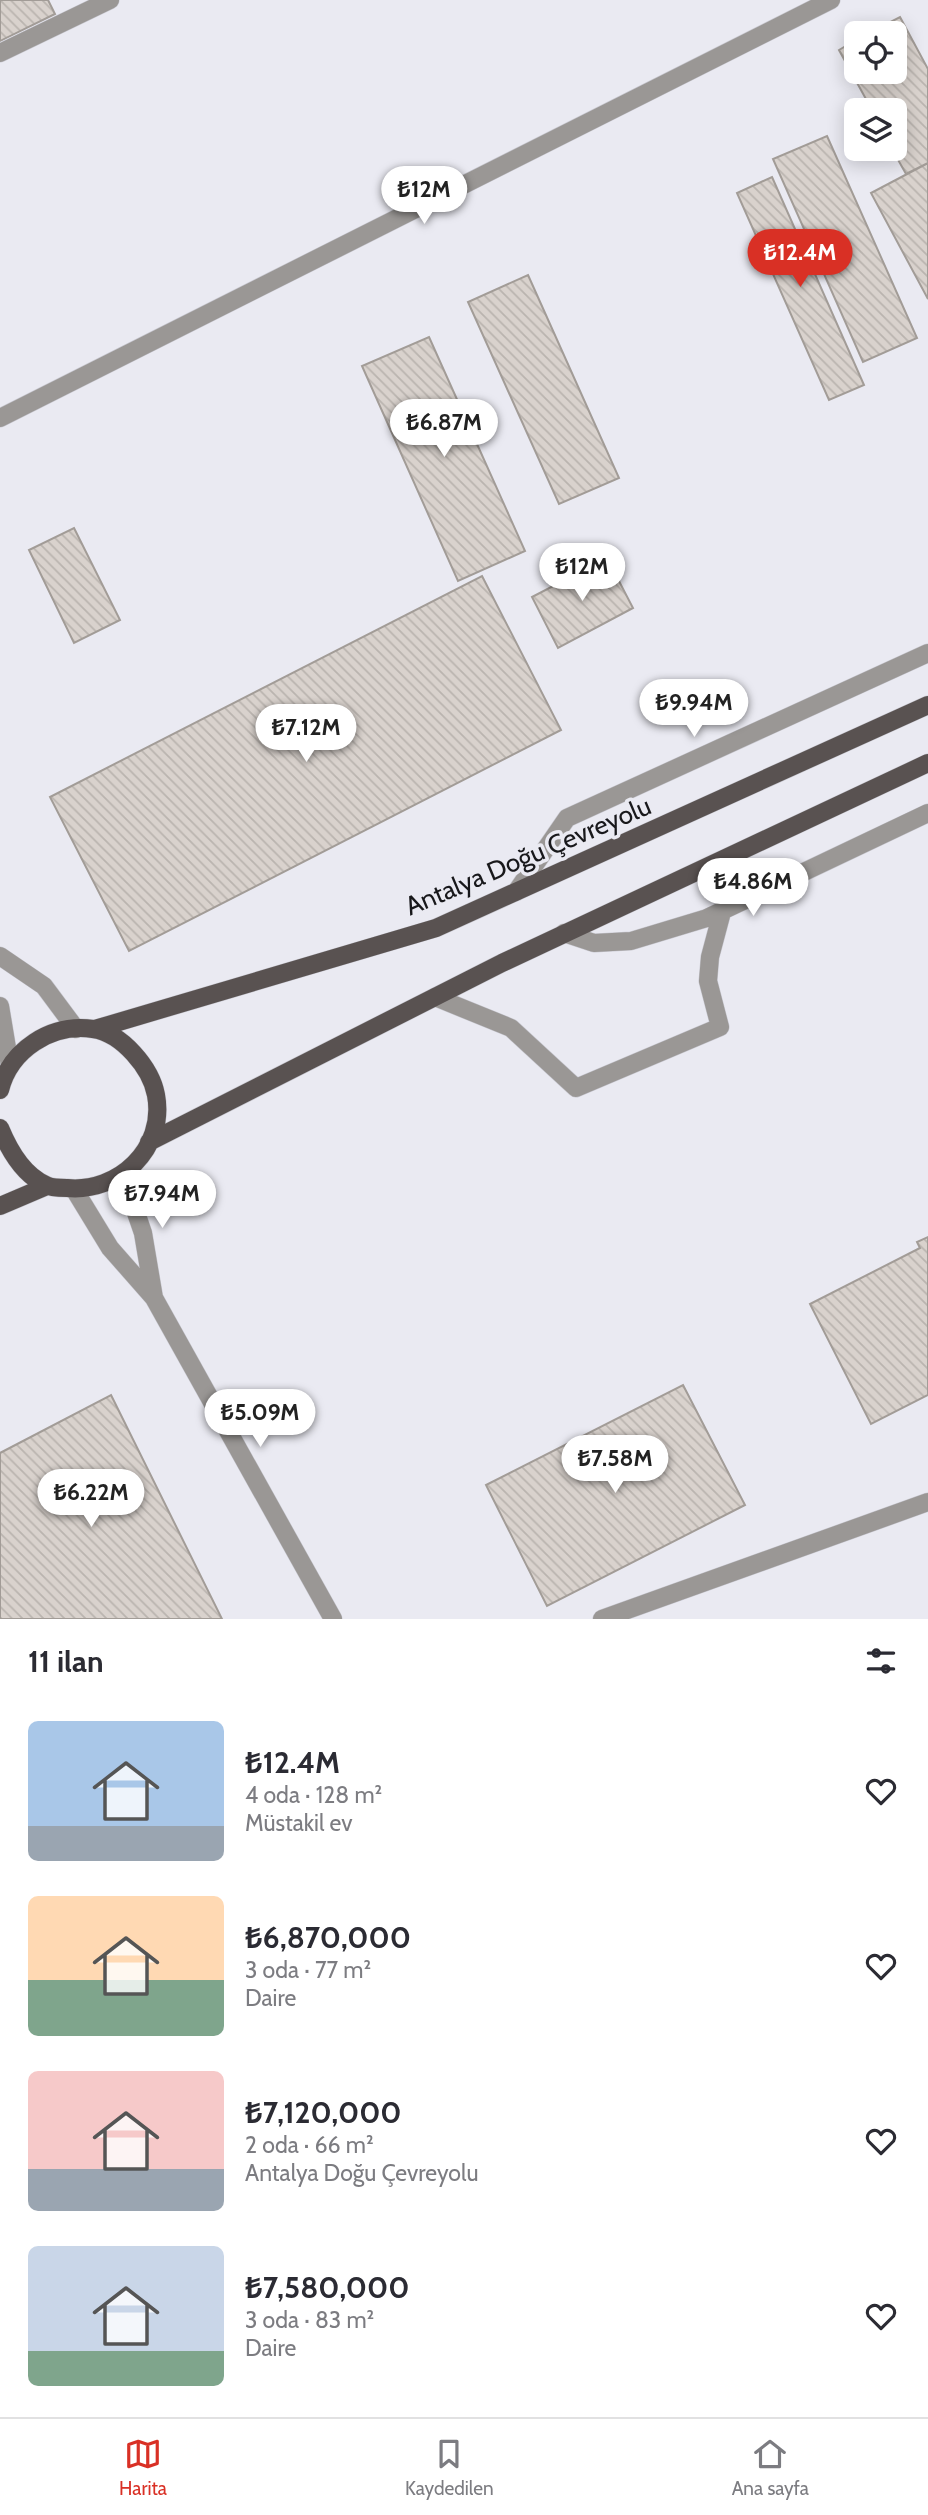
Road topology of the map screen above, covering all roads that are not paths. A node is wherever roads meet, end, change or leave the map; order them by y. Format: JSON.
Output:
{"nodes":[{"id":1,"x":110,"y":0,"type":"edge"},
{"id":2,"x":831,"y":0,"type":"edge"},
{"id":3,"x":0,"y":53,"type":"edge"},
{"id":4,"x":0,"y":418,"type":"edge"},
{"id":5,"x":928,"y":653,"type":"edge"},
{"id":6,"x":928,"y":705,"type":"edge"},
{"id":7,"x":928,"y":763,"type":"edge"},
{"id":8,"x":928,"y":813,"type":"edge"},
{"id":9,"x":516,"y":892,"type":"junction"},
{"id":10,"x":722,"y":912,"type":"junction"},
{"id":11,"x":564,"y":933,"type":"junction"},
{"id":12,"x":0,"y":956,"type":"edge"},
{"id":13,"x":435,"y":997,"type":"junction"},
{"id":14,"x":0,"y":1006,"type":"edge"},
{"id":15,"x":76,"y":1029,"type":"junction"},
{"id":16,"x":95,"y":1029,"type":"junction"},
{"id":17,"x":4,"y":1076,"type":"edge"},
{"id":18,"x":0,"y":1128,"type":"edge"},
{"id":19,"x":149,"y":1142,"type":"junction"},
{"id":20,"x":123,"y":1175,"type":"junction"},
{"id":21,"x":47,"y":1186,"type":"junction"},
{"id":22,"x":74,"y":1189,"type":"junction"},
{"id":23,"x":0,"y":1206,"type":"edge"},
{"id":24,"x":154,"y":1298,"type":"junction"},
{"id":25,"x":928,"y":1502,"type":"edge"},
{"id":26,"x":333,"y":1619,"type":"edge"},
{"id":27,"x":602,"y":1619,"type":"edge"}],
"edges":[{"from":1,"to":3,"type":"street"},
{"from":2,"to":4,"type":"street"},
{"from":5,"to":9,"type":"street"},
{"from":6,"to":9,"type":"main road","name":"Antalya Doğu Çevreyolu"},
{"from":7,"to":11,"type":"main road"},
{"from":8,"to":10,"type":"street"},
{"from":9,"to":16,"type":"main road","name":"Antalya Doğu Çevreyolu"},
{"from":10,"to":11,"type":"street"},
{"from":10,"to":13,"type":"street"},
{"from":11,"to":13,"type":"main road"},
{"from":12,"to":15,"type":"street"},
{"from":13,"to":19,"type":"main road"},
{"from":14,"to":17,"type":"street"},
{"from":15,"to":16,"type":"main road"},
{"from":15,"to":17,"type":"main road"},
{"from":16,"to":19,"type":"main road"},
{"from":18,"to":21,"type":"main road"},
{"from":19,"to":20,"type":"main road"},
{"from":20,"to":22,"type":"main road"},
{"from":20,"to":24,"type":"street"},
{"from":21,"to":22,"type":"main road"},
{"from":21,"to":23,"type":"main road"},
{"from":22,"to":24,"type":"street"},
{"from":24,"to":26,"type":"street"},
{"from":25,"to":27,"type":"street"}]}
